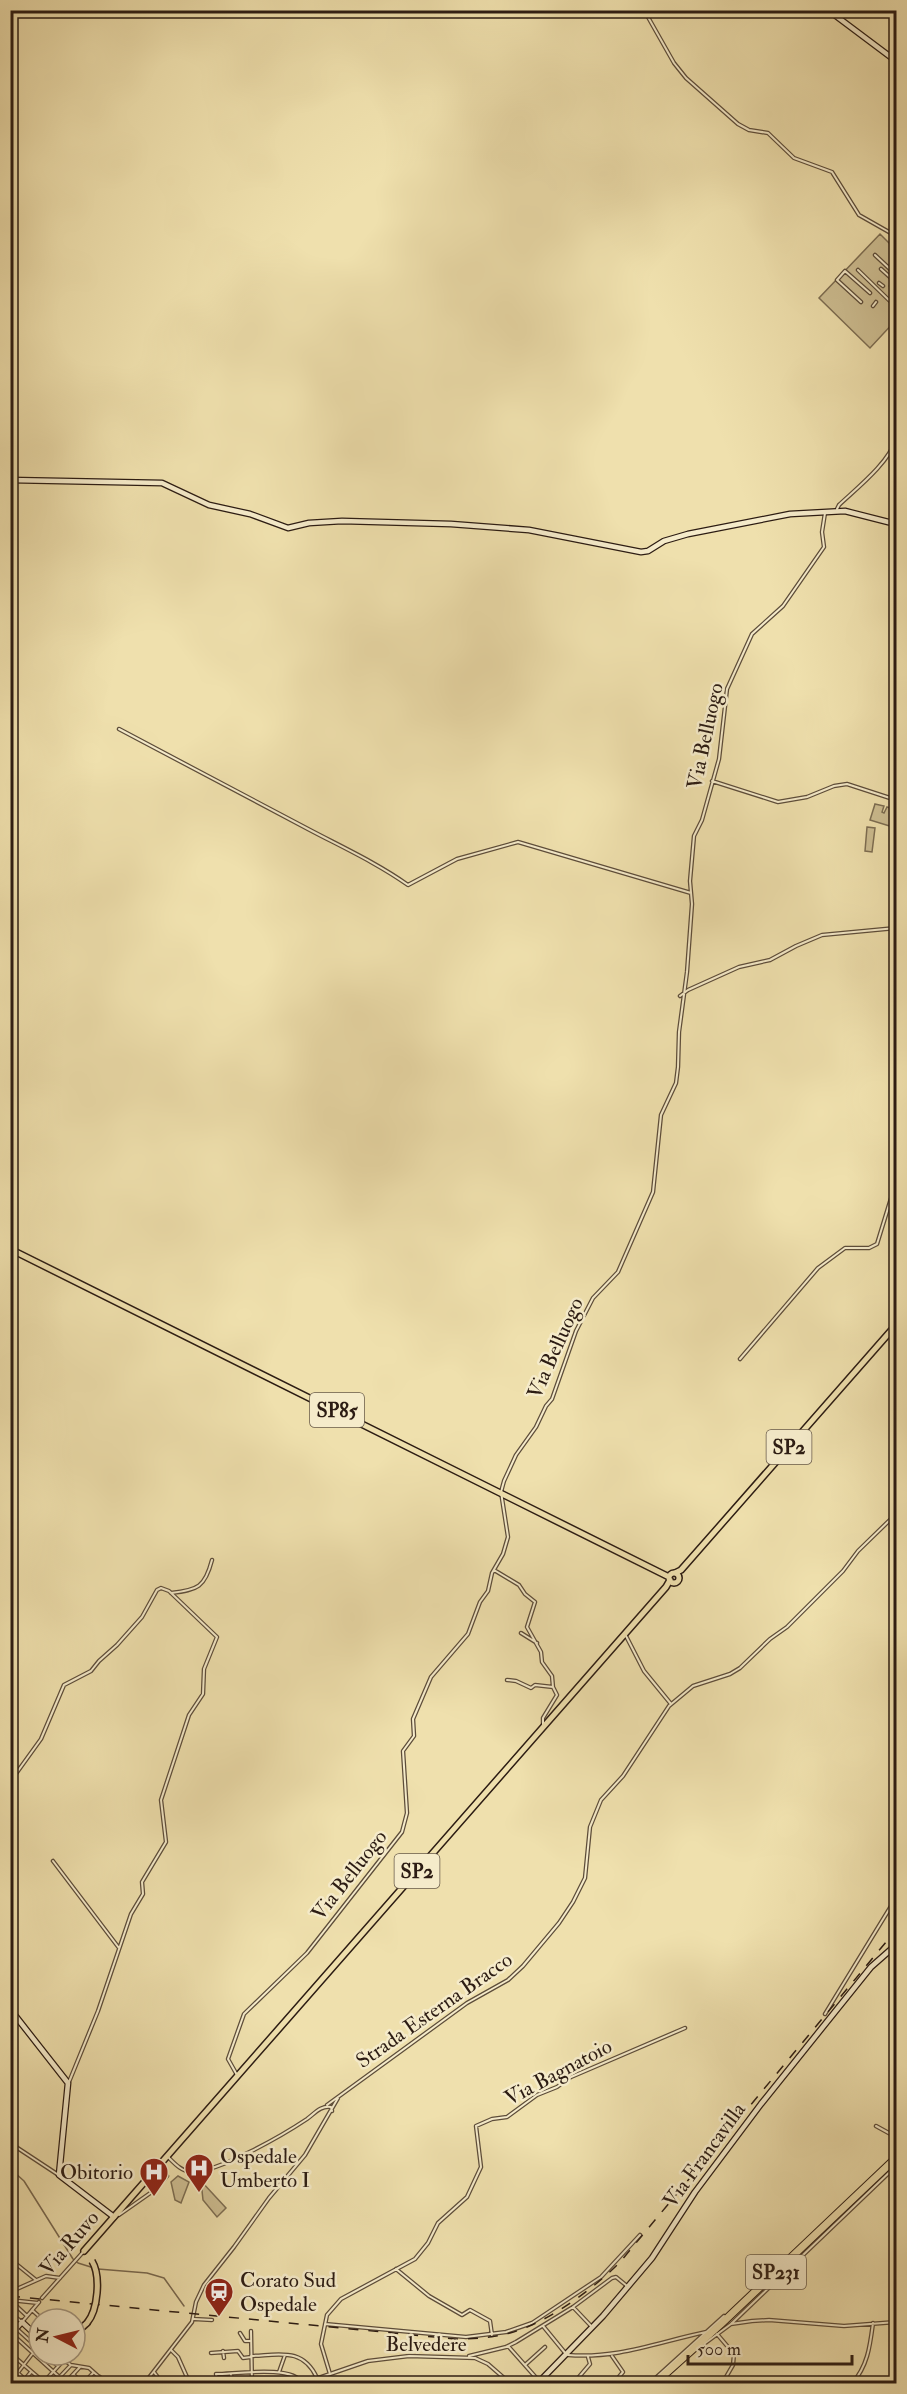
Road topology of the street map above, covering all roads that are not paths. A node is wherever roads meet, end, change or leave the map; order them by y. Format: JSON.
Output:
{"nodes":[{"id":1,"x":644,"y":10,"type":"edge"},
{"id":2,"x":828,"y":10,"type":"edge"},
{"id":3,"x":897,"y":61,"type":"edge"},
{"id":4,"x":897,"y":236,"type":"edge"},
{"id":5,"x":875,"y":255,"type":"dead end"},
{"id":6,"x":880,"y":269,"type":"dead end"},
{"id":7,"x":858,"y":270,"type":"dead end"},
{"id":8,"x":891,"y":270,"type":"dead end"},
{"id":9,"x":891,"y":278,"type":"dead end"},
{"id":10,"x":895,"y":282,"type":"dead end"},
{"id":11,"x":879,"y":283,"type":"dead end"},
{"id":12,"x":883,"y":286,"type":"dead end"},
{"id":13,"x":891,"y":286,"type":"dead end"},
{"id":14,"x":870,"y":293,"type":"dead end"},
{"id":15,"x":861,"y":302,"type":"dead end"},
{"id":16,"x":876,"y":302,"type":"dead end"},
{"id":17,"x":873,"y":306,"type":"dead end"},
{"id":18,"x":897,"y":307,"type":"edge"},
{"id":19,"x":897,"y":440,"type":"edge"},
{"id":20,"x":10,"y":480,"type":"edge"},
{"id":21,"x":837,"y":511,"type":"junction"},
{"id":22,"x":825,"y":512,"type":"junction"},
{"id":23,"x":897,"y":524,"type":"edge"},
{"id":24,"x":119,"y":729,"type":"dead end"},
{"id":25,"x":712,"y":782,"type":"junction"},
{"id":26,"x":897,"y":792,"type":"edge"},
{"id":27,"x":691,"y":894,"type":"junction"},
{"id":28,"x":897,"y":928,"type":"edge"},
{"id":29,"x":685,"y":993,"type":"junction"},
{"id":30,"x":680,"y":996,"type":"dead end"},
{"id":31,"x":897,"y":1182,"type":"edge"},
{"id":32,"x":10,"y":1249,"type":"edge"},
{"id":33,"x":897,"y":1325,"type":"edge"},
{"id":34,"x":740,"y":1359,"type":"dead end"},
{"id":35,"x":501,"y":1492,"type":"junction"},
{"id":36,"x":897,"y":1514,"type":"edge"},
{"id":37,"x":212,"y":1560,"type":"dead end"},
{"id":38,"x":495,"y":1570,"type":"junction"},
{"id":39,"x":674,"y":1576,"type":"junction"},
{"id":40,"x":171,"y":1593,"type":"junction"},
{"id":41,"x":521,"y":1633,"type":"dead end"},
{"id":42,"x":625,"y":1634,"type":"junction"},
{"id":43,"x":537,"y":1643,"type":"junction"},
{"id":44,"x":507,"y":1680,"type":"dead end"},
{"id":45,"x":553,"y":1687,"type":"junction"},
{"id":46,"x":671,"y":1704,"type":"junction"},
{"id":47,"x":543,"y":1727,"type":"junction"},
{"id":48,"x":10,"y":1782,"type":"edge"},
{"id":49,"x":53,"y":1861,"type":"dead end"},
{"id":50,"x":897,"y":1898,"type":"edge"},
{"id":51,"x":897,"y":1945,"type":"edge"},
{"id":52,"x":119,"y":1948,"type":"junction"},
{"id":53,"x":10,"y":2009,"type":"edge"},
{"id":54,"x":825,"y":2014,"type":"dead end"},
{"id":55,"x":685,"y":2028,"type":"dead end"},
{"id":56,"x":237,"y":2076,"type":"junction"},
{"id":57,"x":68,"y":2083,"type":"junction"},
{"id":58,"x":338,"y":2097,"type":"junction"},
{"id":59,"x":327,"y":2106,"type":"junction"},
{"id":60,"x":332,"y":2111,"type":"junction"},
{"id":61,"x":876,"y":2126,"type":"dead end"},
{"id":62,"x":897,"y":2137,"type":"edge"},
{"id":63,"x":10,"y":2143,"type":"edge"},
{"id":64,"x":897,"y":2154,"type":"edge"},
{"id":65,"x":167,"y":2156,"type":"junction"},
{"id":66,"x":897,"y":2158,"type":"edge"},
{"id":67,"x":897,"y":2165,"type":"edge"},
{"id":68,"x":59,"y":2175,"type":"junction"},
{"id":69,"x":167,"y":2176,"type":"dead end"},
{"id":70,"x":114,"y":2217,"type":"junction"},
{"id":71,"x":640,"y":2235,"type":"dead end"},
{"id":72,"x":86,"y":2255,"type":"junction"},
{"id":73,"x":10,"y":2259,"type":"edge"},
{"id":74,"x":396,"y":2269,"type":"junction"},
{"id":75,"x":60,"y":2278,"type":"junction"},
{"id":76,"x":36,"y":2280,"type":"junction"},
{"id":77,"x":627,"y":2286,"type":"junction"},
{"id":78,"x":10,"y":2292,"type":"edge"},
{"id":79,"x":42,"y":2298,"type":"dead end"},
{"id":80,"x":10,"y":2300,"type":"edge"},
{"id":81,"x":34,"y":2307,"type":"edge"},
{"id":82,"x":573,"y":2307,"type":"junction"},
{"id":83,"x":10,"y":2313,"type":"edge"},
{"id":84,"x":27,"y":2316,"type":"joint"},
{"id":85,"x":193,"y":2319,"type":"junction"},
{"id":86,"x":212,"y":2320,"type":"dead end"},
{"id":87,"x":10,"y":2321,"type":"edge"},
{"id":88,"x":22,"y":2322,"type":"junction"},
{"id":89,"x":873,"y":2322,"type":"junction"},
{"id":90,"x":897,"y":2322,"type":"edge"},
{"id":91,"x":87,"y":2323,"type":"edge"},
{"id":92,"x":325,"y":2324,"type":"junction"},
{"id":93,"x":731,"y":2324,"type":"junction"},
{"id":94,"x":543,"y":2326,"type":"junction"},
{"id":95,"x":27,"y":2327,"type":"edge"},
{"id":96,"x":592,"y":2327,"type":"junction"},
{"id":97,"x":13,"y":2331,"type":"edge"},
{"id":98,"x":251,"y":2331,"type":"dead end"},
{"id":99,"x":706,"y":2332,"type":"junction"},
{"id":100,"x":240,"y":2333,"type":"dead end"},
{"id":101,"x":717,"y":2334,"type":"junction"},
{"id":102,"x":492,"y":2335,"type":"junction"},
{"id":103,"x":691,"y":2335,"type":"junction"},
{"id":104,"x":27,"y":2340,"type":"edge"},
{"id":105,"x":251,"y":2341,"type":"junction"},
{"id":106,"x":695,"y":2343,"type":"junction"},
{"id":107,"x":704,"y":2344,"type":"junction"},
{"id":108,"x":27,"y":2346,"type":"edge"},
{"id":109,"x":508,"y":2346,"type":"junction"},
{"id":110,"x":545,"y":2347,"type":"dead end"},
{"id":111,"x":171,"y":2350,"type":"junction"},
{"id":112,"x":223,"y":2351,"type":"junction"},
{"id":113,"x":485,"y":2352,"type":"junction"},
{"id":114,"x":10,"y":2353,"type":"edge"},
{"id":115,"x":211,"y":2353,"type":"dead end"},
{"id":116,"x":479,"y":2354,"type":"junction"},
{"id":117,"x":566,"y":2354,"type":"junction"},
{"id":118,"x":285,"y":2355,"type":"junction"},
{"id":119,"x":612,"y":2355,"type":"junction"},
{"id":120,"x":585,"y":2356,"type":"junction"},
{"id":121,"x":600,"y":2356,"type":"junction"},
{"id":122,"x":251,"y":2357,"type":"junction"},
{"id":123,"x":464,"y":2357,"type":"junction"},
{"id":124,"x":16,"y":2358,"type":"junction"},
{"id":125,"x":224,"y":2358,"type":"dead end"},
{"id":126,"x":479,"y":2359,"type":"junction"},
{"id":127,"x":27,"y":2361,"type":"edge"},
{"id":128,"x":484,"y":2361,"type":"junction"},
{"id":129,"x":590,"y":2364,"type":"junction"},
{"id":130,"x":24,"y":2365,"type":"junction"},
{"id":131,"x":525,"y":2365,"type":"junction"},
{"id":132,"x":11,"y":2366,"type":"edge"},
{"id":133,"x":49,"y":2367,"type":"edge"},
{"id":134,"x":56,"y":2367,"type":"edge"},
{"id":135,"x":69,"y":2367,"type":"edge"},
{"id":136,"x":80,"y":2367,"type":"joint"},
{"id":137,"x":32,"y":2371,"type":"junction"},
{"id":138,"x":53,"y":2371,"type":"junction"},
{"id":139,"x":10,"y":2372,"type":"edge"},
{"id":140,"x":94,"y":2372,"type":"junction"},
{"id":141,"x":154,"y":2372,"type":"junction"},
{"id":142,"x":279,"y":2372,"type":"junction"},
{"id":143,"x":18,"y":2373,"type":"junction"},
{"id":144,"x":73,"y":2374,"type":"junction"},
{"id":145,"x":231,"y":2374,"type":"junction"},
{"id":146,"x":252,"y":2374,"type":"junction"},
{"id":147,"x":330,"y":2374,"type":"junction"},
{"id":148,"x":38,"y":2377,"type":"junction"},
{"id":149,"x":59,"y":2377,"type":"junction"},
{"id":150,"x":100,"y":2377,"type":"junction"},
{"id":151,"x":317,"y":2378,"type":"junction"},
{"id":152,"x":25,"y":2379,"type":"junction"},
{"id":153,"x":12,"y":2382,"type":"edge"},
{"id":154,"x":310,"y":2382,"type":"edge"},
{"id":155,"x":538,"y":2382,"type":"edge"},
{"id":156,"x":44,"y":2383,"type":"edge"},
{"id":157,"x":66,"y":2383,"type":"edge"},
{"id":158,"x":83,"y":2383,"type":"edge"},
{"id":159,"x":146,"y":2383,"type":"edge"},
{"id":160,"x":302,"y":2383,"type":"edge"},
{"id":161,"x":21,"y":2384,"type":"edge"},
{"id":162,"x":31,"y":2384,"type":"edge"},
{"id":163,"x":53,"y":2384,"type":"edge"},
{"id":164,"x":93,"y":2384,"type":"edge"},
{"id":165,"x":107,"y":2384,"type":"edge"},
{"id":166,"x":163,"y":2384,"type":"edge"},
{"id":167,"x":190,"y":2384,"type":"edge"},
{"id":168,"x":218,"y":2384,"type":"edge"},
{"id":169,"x":234,"y":2384,"type":"edge"},
{"id":170,"x":252,"y":2384,"type":"edge"},
{"id":171,"x":511,"y":2384,"type":"edge"},
{"id":172,"x":573,"y":2384,"type":"edge"},
{"id":173,"x":613,"y":2384,"type":"edge"},
{"id":174,"x":649,"y":2384,"type":"edge"},
{"id":175,"x":654,"y":2384,"type":"edge"},
{"id":176,"x":659,"y":2384,"type":"edge"},
{"id":177,"x":722,"y":2384,"type":"edge"},
{"id":178,"x":852,"y":2384,"type":"edge"}],
"edges":[{"from":1,"to":4,"type":"street"},
{"from":2,"to":3,"type":"main road"},
{"from":5,"to":8,"type":"street"},
{"from":6,"to":9,"type":"street"},
{"from":7,"to":18,"type":"street"},
{"from":10,"to":13,"type":"street"},
{"from":11,"to":12,"type":"street"},
{"from":14,"to":15,"type":"street"},
{"from":16,"to":17,"type":"street"},
{"from":19,"to":21,"type":"street"},
{"from":20,"to":22,"type":"main road"},
{"from":21,"to":22,"type":"main road"},
{"from":21,"to":23,"type":"main road"},
{"from":22,"to":25,"type":"street","name":"Via Belluogo"},
{"from":24,"to":27,"type":"street"},
{"from":25,"to":26,"type":"street"},
{"from":25,"to":27,"type":"street","name":"Via Belluogo"},
{"from":27,"to":29,"type":"street","name":"Via Belluogo"},
{"from":28,"to":29,"type":"street"},
{"from":29,"to":30,"type":"street"},
{"from":29,"to":35,"type":"street","name":"Via Belluogo"},
{"from":31,"to":34,"type":"street"},
{"from":32,"to":35,"type":"main road","number":"SP85"},
{"from":33,"to":39,"type":"main road","number":"SP2"},
{"from":35,"to":38,"type":"street","name":"Via Belluogo"},
{"from":35,"to":39,"type":"main road","number":"SP85"},
{"from":36,"to":46,"type":"street","name":"Strada Esterna Bracco"},
{"from":37,"to":40,"type":"street"},
{"from":38,"to":43,"type":"street"},
{"from":38,"to":56,"type":"street","name":"Via Belluogo"},
{"from":39,"to":42,"type":"main road","number":"SP2"},
{"from":40,"to":48,"type":"street"},
{"from":40,"to":52,"type":"street"},
{"from":41,"to":43,"type":"street"},
{"from":42,"to":46,"type":"street"},
{"from":42,"to":47,"type":"main road","number":"SP2"},
{"from":43,"to":45,"type":"street"},
{"from":44,"to":45,"type":"street"},
{"from":45,"to":47,"type":"street"},
{"from":46,"to":58,"type":"street","name":"Strada Esterna Bracco"},
{"from":47,"to":56,"type":"main road","number":"SP2"},
{"from":49,"to":52,"type":"street"},
{"from":50,"to":54,"type":"street"},
{"from":51,"to":77,"type":"main road","name":"Via Francavilla"},
{"from":52,"to":57,"type":"street"},
{"from":53,"to":57,"type":"main road"},
{"from":55,"to":74,"type":"street","name":"Via Bagnatoio"},
{"from":56,"to":65,"type":"main road","number":"SP2"},
{"from":57,"to":68,"type":"main road"},
{"from":58,"to":59,"type":"street","name":"Strada Esterna Bracco"},
{"from":58,"to":60,"type":"street"},
{"from":59,"to":60,"type":"street"},
{"from":59,"to":65,"type":"street","name":"Strada Esterna Bracco"},
{"from":60,"to":85,"type":"street"},
{"from":61,"to":62,"type":"street"},
{"from":63,"to":68,"type":"street"},
{"from":64,"to":99,"type":"street","name":"SP231"},
{"from":65,"to":70,"type":"main road","name":"Via Ruvo","number":"SP2"},
{"from":66,"to":175,"type":"highway","number":"SP231"},
{"from":67,"to":93,"type":"street"},
{"from":67,"to":107,"type":"highway","number":"SP231"},
{"from":68,"to":70,"type":"main road"},
{"from":69,"to":70,"type":"street"},
{"from":70,"to":72,"type":"main road","name":"Via Ruvo","number":"SP2"},
{"from":71,"to":102,"type":"street"},
{"from":72,"to":75,"type":"street","name":"Via Ruvo"},
{"from":72,"to":91,"type":"main road","bridge":true},
{"from":73,"to":76,"type":"street"},
{"from":74,"to":92,"type":"street","name":"Via Bagnatoio"},
{"from":74,"to":102,"type":"street"},
{"from":75,"to":76,"type":"street"},
{"from":75,"to":79,"type":"street","name":"Via Ruvo"},
{"from":76,"to":78,"type":"street"},
{"from":77,"to":82,"type":"street"},
{"from":77,"to":96,"type":"main road","name":"Via Francavilla"},
{"from":80,"to":81,"type":"street","name":"Via Ruvo"},
{"from":80,"to":84,"type":"street"},
{"from":82,"to":94,"type":"street"},
{"from":82,"to":96,"type":"street"},
{"from":83,"to":88,"type":"street"},
{"from":84,"to":88,"type":"street","name":"Via Ruvo"},
{"from":85,"to":86,"type":"street"},
{"from":85,"to":111,"type":"street"},
{"from":87,"to":97,"type":"street"},
{"from":88,"to":95,"type":"main road"},
{"from":88,"to":97,"type":"main road","name":"Via Ruvo"},
{"from":89,"to":90,"type":"street"},
{"from":89,"to":93,"type":"street"},
{"from":89,"to":178,"type":"street"},
{"from":92,"to":102,"type":"street"},
{"from":92,"to":147,"type":"street"},
{"from":93,"to":101,"type":"street"},
{"from":94,"to":109,"type":"street"},
{"from":94,"to":117,"type":"street"},
{"from":96,"to":117,"type":"main road","name":"Via Francavilla"},
{"from":97,"to":104,"type":"street"},
{"from":97,"to":108,"type":"street"},
{"from":98,"to":105,"type":"street"},
{"from":99,"to":103,"type":"street"},
{"from":99,"to":106,"type":"street","name":"SP231"},
{"from":100,"to":105,"type":"street"},
{"from":101,"to":107,"type":"street"},
{"from":101,"to":177,"type":"street"},
{"from":103,"to":106,"type":"street"},
{"from":103,"to":119,"type":"street"},
{"from":105,"to":122,"type":"street"},
{"from":106,"to":174,"type":"street","name":"SP231"},
{"from":107,"to":176,"type":"highway","number":"SP231"},
{"from":109,"to":113,"type":"street"},
{"from":109,"to":131,"type":"street"},
{"from":110,"to":131,"type":"street"},
{"from":111,"to":141,"type":"street"},
{"from":111,"to":167,"type":"street"},
{"from":112,"to":115,"type":"street"},
{"from":112,"to":122,"type":"street"},
{"from":112,"to":125,"type":"street"},
{"from":113,"to":116,"type":"street"},
{"from":113,"to":128,"type":"street"},
{"from":114,"to":124,"type":"street"},
{"from":116,"to":123,"type":"street"},
{"from":116,"to":126,"type":"street"},
{"from":117,"to":120,"type":"street"},
{"from":117,"to":155,"type":"main road","name":"Via Francavilla"},
{"from":118,"to":122,"type":"street"},
{"from":118,"to":142,"type":"street"},
{"from":118,"to":151,"type":"street"},
{"from":119,"to":121,"type":"street"},
{"from":119,"to":173,"type":"street"},
{"from":120,"to":121,"type":"street"},
{"from":120,"to":129,"type":"street"},
{"from":121,"to":129,"type":"street"},
{"from":122,"to":146,"type":"street"},
{"from":123,"to":126,"type":"street","name":"Belvedere"},
{"from":123,"to":147,"type":"street","name":"Belvedere"},
{"from":124,"to":130,"type":"street"},
{"from":124,"to":132,"type":"street"},
{"from":126,"to":128,"type":"street","name":"Belvedere"},
{"from":127,"to":130,"type":"street"},
{"from":128,"to":171,"type":"street","name":"Belvedere"},
{"from":129,"to":172,"type":"street"},
{"from":130,"to":137,"type":"street"},
{"from":130,"to":143,"type":"street"},
{"from":131,"to":155,"type":"street"},
{"from":132,"to":139,"type":"street"},
{"from":132,"to":143,"type":"street"},
{"from":133,"to":138,"type":"street"},
{"from":134,"to":138,"type":"street"},
{"from":135,"to":149,"type":"street"},
{"from":136,"to":140,"type":"street"},
{"from":136,"to":144,"type":"street"},
{"from":137,"to":148,"type":"street"},
{"from":137,"to":152,"type":"street"},
{"from":138,"to":149,"type":"street"},
{"from":138,"to":156,"type":"street"},
{"from":140,"to":150,"type":"street"},
{"from":140,"to":158,"type":"street"},
{"from":141,"to":159,"type":"street"},
{"from":141,"to":166,"type":"street"},
{"from":142,"to":146,"type":"street"},
{"from":142,"to":160,"type":"street"},
{"from":143,"to":152,"type":"street"},
{"from":143,"to":153,"type":"street"},
{"from":144,"to":157,"type":"street"},
{"from":144,"to":158,"type":"street"},
{"from":145,"to":146,"type":"street"},
{"from":145,"to":168,"type":"street"},
{"from":145,"to":169,"type":"street"},
{"from":146,"to":170,"type":"street"},
{"from":147,"to":151,"type":"street","name":"Belvedere"},
{"from":148,"to":156,"type":"street"},
{"from":148,"to":162,"type":"street"},
{"from":149,"to":157,"type":"street"},
{"from":149,"to":163,"type":"street"},
{"from":150,"to":164,"type":"street"},
{"from":150,"to":165,"type":"street"},
{"from":151,"to":154,"type":"street","name":"Belvedere"},
{"from":152,"to":161,"type":"street"},
{"from":152,"to":162,"type":"street"},
{"from":154,"to":160,"type":"street","name":"Belvedere"}]}
